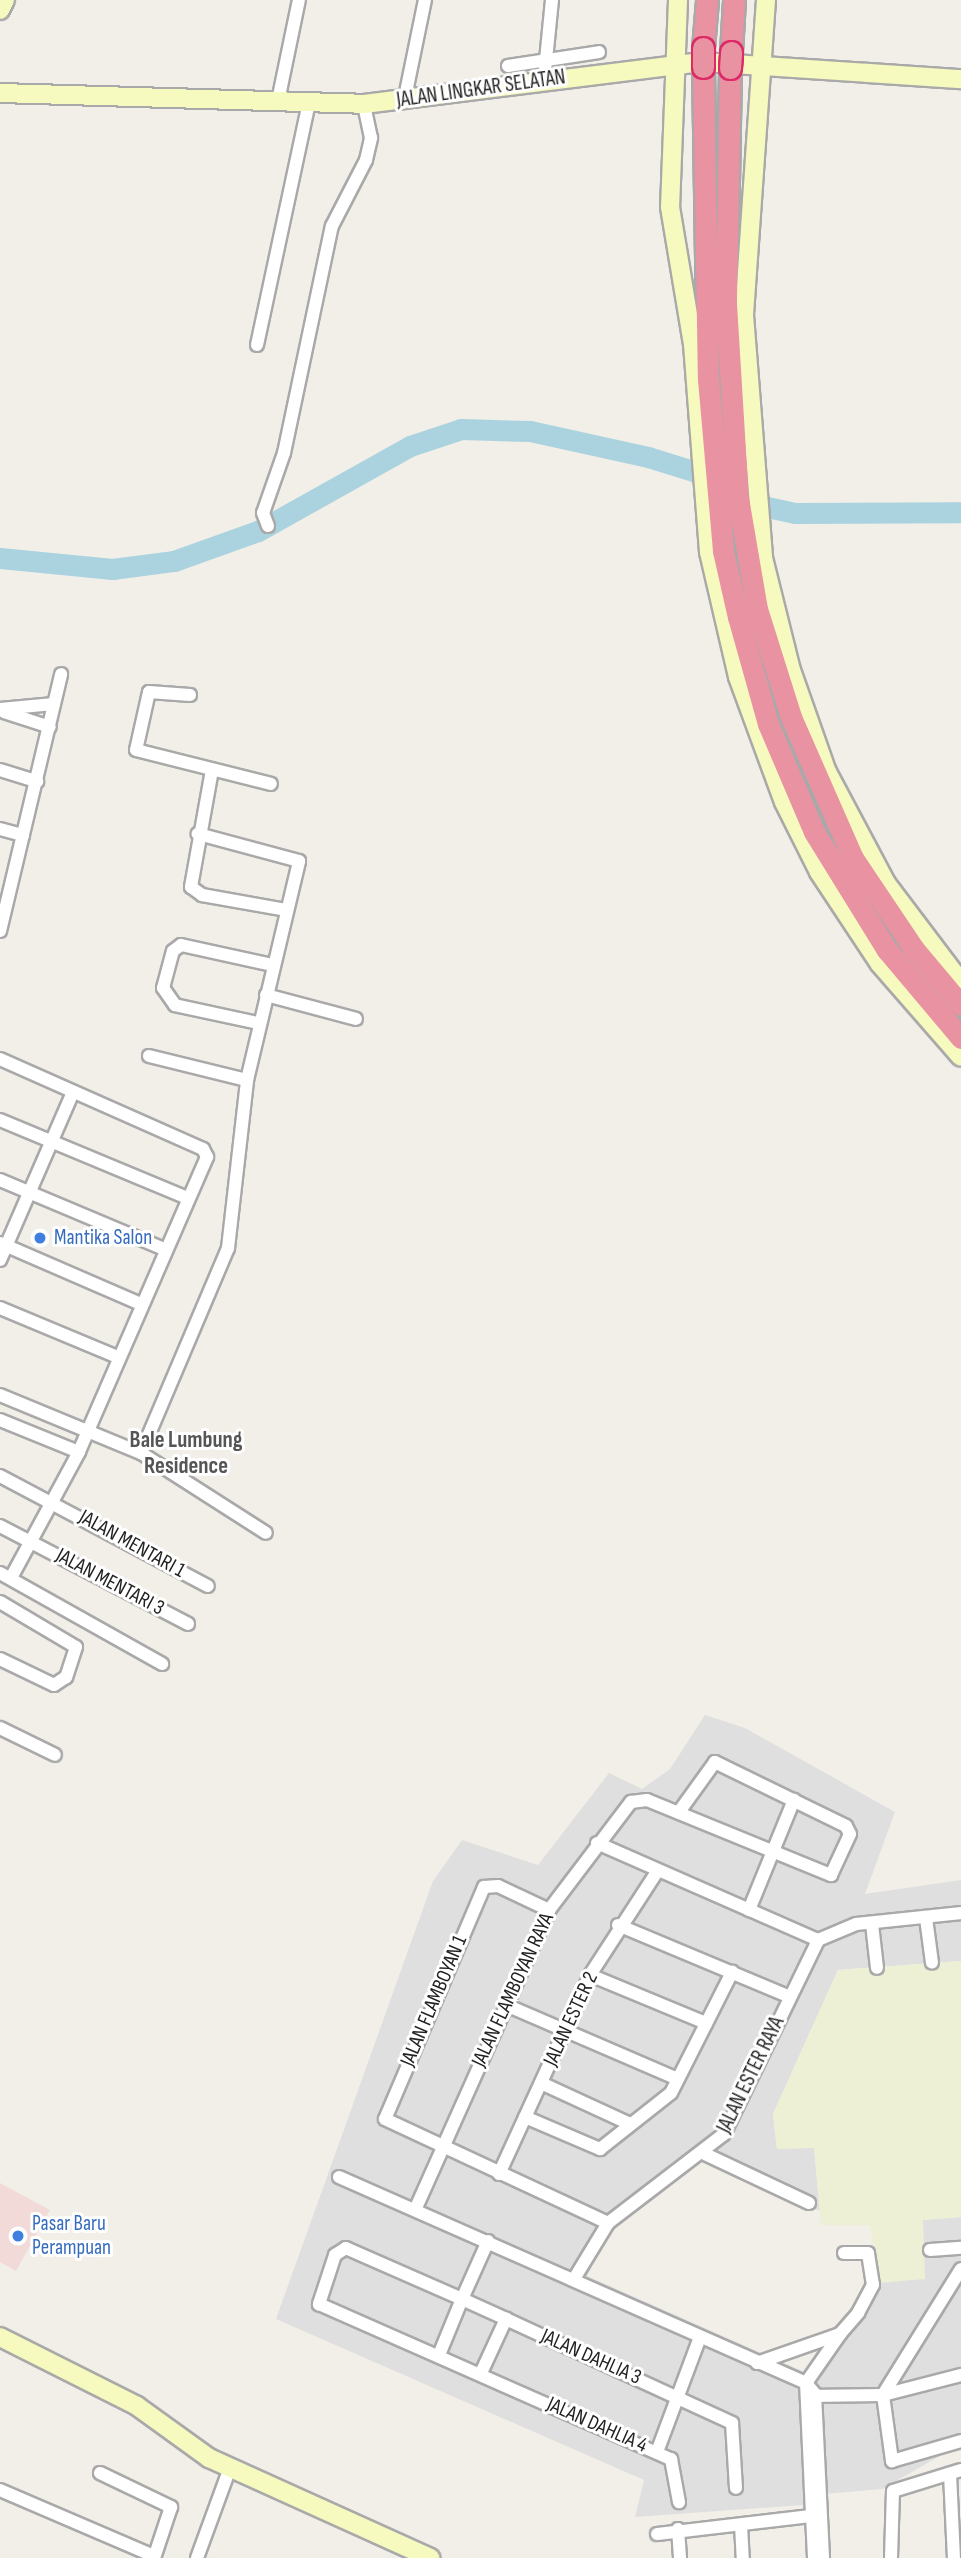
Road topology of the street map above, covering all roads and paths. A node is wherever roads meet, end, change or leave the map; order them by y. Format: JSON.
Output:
{"nodes":[{"id":1,"x":5,"y":0,"type":"edge"},
{"id":2,"x":299,"y":0,"type":"edge"},
{"id":3,"x":425,"y":0,"type":"edge"},
{"id":4,"x":552,"y":0,"type":"edge"},
{"id":5,"x":678,"y":0,"type":"edge"},
{"id":6,"x":707,"y":0,"type":"edge"},
{"id":7,"x":734,"y":0,"type":"edge"},
{"id":8,"x":766,"y":0,"type":"edge"},
{"id":9,"x":0,"y":10,"type":"edge"},
{"id":10,"x":599,"y":52,"type":"dead end"},
{"id":11,"x":542,"y":59,"type":"junction"},
{"id":12,"x":670,"y":64,"type":"junction"},
{"id":13,"x":760,"y":64,"type":"junction"},
{"id":14,"x":509,"y":66,"type":"dead end"},
{"id":15,"x":961,"y":79,"type":"edge"},
{"id":16,"x":544,"y":80,"type":"junction"},
{"id":17,"x":0,"y":93,"type":"edge"},
{"id":18,"x":278,"y":101,"type":"junction"},
{"id":19,"x":309,"y":102,"type":"junction"},
{"id":20,"x":404,"y":102,"type":"junction"},
{"id":21,"x":364,"y":104,"type":"junction"},
{"id":22,"x":257,"y":345,"type":"dead end"},
{"id":23,"x":717,"y":464,"type":"junction"},
{"id":24,"x":720,"y":494,"type":"junction"},
{"id":25,"x":268,"y":526,"type":"dead end"},
{"id":26,"x":716,"y":552,"type":"junction"},
{"id":27,"x":61,"y":674,"type":"dead end"},
{"id":28,"x":190,"y":695,"type":"dead end"},
{"id":29,"x":54,"y":704,"type":"junction"},
{"id":30,"x":0,"y":710,"type":"edge"},
{"id":31,"x":50,"y":727,"type":"junction"},
{"id":32,"x":0,"y":770,"type":"edge"},
{"id":33,"x":212,"y":770,"type":"junction"},
{"id":34,"x":37,"y":781,"type":"junction"},
{"id":35,"x":271,"y":784,"type":"dead end"},
{"id":36,"x":0,"y":829,"type":"edge"},
{"id":37,"x":198,"y":834,"type":"junction"},
{"id":38,"x":23,"y":835,"type":"junction"},
{"id":39,"x":5,"y":891,"type":"edge"},
{"id":40,"x":286,"y":910,"type":"junction"},
{"id":41,"x":0,"y":931,"type":"edge"},
{"id":42,"x":273,"y":965,"type":"junction"},
{"id":43,"x":961,"y":982,"type":"edge"},
{"id":44,"x":266,"y":995,"type":"junction"},
{"id":45,"x":961,"y":1005,"type":"edge"},
{"id":46,"x":356,"y":1019,"type":"dead end"},
{"id":47,"x":258,"y":1023,"type":"junction"},
{"id":48,"x":961,"y":1038,"type":"edge"},
{"id":49,"x":149,"y":1056,"type":"dead end"},
{"id":50,"x":961,"y":1057,"type":"edge"},
{"id":51,"x":0,"y":1059,"type":"edge"},
{"id":52,"x":247,"y":1080,"type":"junction"},
{"id":53,"x":72,"y":1092,"type":"junction"},
{"id":54,"x":0,"y":1120,"type":"edge"},
{"id":55,"x":52,"y":1141,"type":"junction"},
{"id":56,"x":0,"y":1180,"type":"edge"},
{"id":57,"x":31,"y":1193,"type":"junction"},
{"id":58,"x":187,"y":1198,"type":"junction"},
{"id":59,"x":3,"y":1245,"type":"edge"},
{"id":60,"x":164,"y":1250,"type":"junction"},
{"id":61,"x":0,"y":1260,"type":"edge"},
{"id":62,"x":141,"y":1304,"type":"junction"},
{"id":63,"x":0,"y":1308,"type":"edge"},
{"id":64,"x":118,"y":1357,"type":"junction"},
{"id":65,"x":0,"y":1395,"type":"edge"},
{"id":66,"x":0,"y":1420,"type":"edge"},
{"id":67,"x":87,"y":1431,"type":"junction"},
{"id":68,"x":79,"y":1452,"type":"junction"},
{"id":69,"x":141,"y":1453,"type":"junction"},
{"id":70,"x":0,"y":1476,"type":"edge"},
{"id":71,"x":55,"y":1501,"type":"junction"},
{"id":72,"x":0,"y":1526,"type":"edge"},
{"id":73,"x":267,"y":1533,"type":"dead end"},
{"id":74,"x":33,"y":1540,"type":"junction"},
{"id":75,"x":6,"y":1576,"type":"edge"},
{"id":76,"x":208,"y":1586,"type":"dead end"},
{"id":77,"x":0,"y":1602,"type":"edge"},
{"id":78,"x":188,"y":1624,"type":"dead end"},
{"id":79,"x":0,"y":1659,"type":"edge"},
{"id":80,"x":162,"y":1664,"type":"dead end"},
{"id":81,"x":0,"y":1728,"type":"edge"},
{"id":82,"x":55,"y":1755,"type":"dead end"},
{"id":83,"x":794,"y":1800,"type":"junction"},
{"id":84,"x":679,"y":1812,"type":"junction"},
{"id":85,"x":597,"y":1843,"type":"junction"},
{"id":86,"x":775,"y":1853,"type":"junction"},
{"id":87,"x":657,"y":1872,"type":"junction"},
{"id":88,"x":548,"y":1910,"type":"junction"},
{"id":89,"x":749,"y":1910,"type":"junction"},
{"id":90,"x":961,"y":1913,"type":"edge"},
{"id":91,"x":926,"y":1918,"type":"junction"},
{"id":92,"x":872,"y":1924,"type":"junction"},
{"id":93,"x":618,"y":1925,"type":"junction"},
{"id":94,"x":818,"y":1940,"type":"junction"},
{"id":95,"x":932,"y":1963,"type":"dead end"},
{"id":96,"x":877,"y":1968,"type":"dead end"},
{"id":97,"x":732,"y":1972,"type":"junction"},
{"id":98,"x":590,"y":1975,"type":"junction"},
{"id":99,"x":790,"y":1997,"type":"junction"},
{"id":100,"x":506,"y":2005,"type":"junction"},
{"id":101,"x":706,"y":2023,"type":"junction"},
{"id":102,"x":564,"y":2029,"type":"junction"},
{"id":103,"x":678,"y":2079,"type":"junction"},
{"id":104,"x":541,"y":2083,"type":"junction"},
{"id":105,"x":526,"y":2117,"type":"junction"},
{"id":106,"x":630,"y":2124,"type":"junction"},
{"id":107,"x":440,"y":2148,"type":"junction"},
{"id":108,"x":705,"y":2154,"type":"junction"},
{"id":109,"x":499,"y":2174,"type":"junction"},
{"id":110,"x":339,"y":2177,"type":"dead end"},
{"id":111,"x":809,"y":2203,"type":"dead end"},
{"id":112,"x":415,"y":2210,"type":"junction"},
{"id":113,"x":608,"y":2223,"type":"junction"},
{"id":114,"x":488,"y":2241,"type":"junction"},
{"id":115,"x":961,"y":2248,"type":"edge"},
{"id":116,"x":930,"y":2250,"type":"dead end"},
{"id":117,"x":844,"y":2253,"type":"dead end"},
{"id":118,"x":961,"y":2269,"type":"edge"},
{"id":119,"x":574,"y":2278,"type":"junction"},
{"id":120,"x":462,"y":2299,"type":"junction"},
{"id":121,"x":506,"y":2319,"type":"junction"},
{"id":122,"x":840,"y":2334,"type":"junction"},
{"id":123,"x":0,"y":2337,"type":"edge"},
{"id":124,"x":700,"y":2337,"type":"junction"},
{"id":125,"x":439,"y":2355,"type":"junction"},
{"id":126,"x":757,"y":2363,"type":"junction"},
{"id":127,"x":481,"y":2373,"type":"junction"},
{"id":128,"x":961,"y":2375,"type":"edge"},
{"id":129,"x":809,"y":2391,"type":"junction"},
{"id":130,"x":883,"y":2395,"type":"junction"},
{"id":131,"x":677,"y":2396,"type":"junction"},
{"id":132,"x":961,"y":2441,"type":"edge"},
{"id":133,"x":657,"y":2452,"type":"junction"},
{"id":134,"x":230,"y":2468,"type":"junction"},
{"id":135,"x":956,"y":2472,"type":"edge"},
{"id":136,"x":100,"y":2473,"type":"dead end"},
{"id":137,"x":813,"y":2479,"type":"junction"},
{"id":138,"x":736,"y":2488,"type":"dead end"},
{"id":139,"x":0,"y":2490,"type":"edge"},
{"id":140,"x":679,"y":2502,"type":"dead end"},
{"id":141,"x":811,"y":2516,"type":"junction"},
{"id":142,"x":741,"y":2525,"type":"junction"},
{"id":143,"x":678,"y":2529,"type":"junction"},
{"id":144,"x":657,"y":2534,"type":"dead end"},
{"id":145,"x":956,"y":2534,"type":"edge"},
{"id":146,"x":154,"y":2557,"type":"edge"},
{"id":147,"x":197,"y":2558,"type":"edge"},
{"id":148,"x":430,"y":2558,"type":"edge"},
{"id":149,"x":680,"y":2558,"type":"edge"},
{"id":150,"x":743,"y":2558,"type":"edge"},
{"id":151,"x":814,"y":2558,"type":"edge"},
{"id":152,"x":823,"y":2558,"type":"edge"},
{"id":153,"x":891,"y":2558,"type":"edge"},
{"id":154,"x":954,"y":2558,"type":"edge"}],
"edges":[{"from":1,"to":9,"type":"street"},
{"from":2,"to":18,"type":"street"},
{"from":3,"to":20,"type":"street"},
{"from":4,"to":11,"type":"street"},
{"from":5,"to":12,"type":"street"},
{"from":6,"to":23,"type":"highway"},
{"from":7,"to":23,"type":"highway"},
{"from":8,"to":13,"type":"street"},
{"from":10,"to":11,"type":"street"},
{"from":11,"to":14,"type":"street"},
{"from":11,"to":16,"type":"street"},
{"from":12,"to":13,"type":"street","name":"JALAN LINGKAR SELATAN"},
{"from":12,"to":16,"type":"street","name":"JALAN LINGKAR SELATAN"},
{"from":12,"to":23,"type":"street"},
{"from":13,"to":15,"type":"street","name":"JALAN LINGKAR SELATAN"},
{"from":13,"to":43,"type":"street"},
{"from":16,"to":20,"type":"street","name":"JALAN LINGKAR SELATAN"},
{"from":17,"to":18,"type":"street","name":"JALAN LINGKAR SELATAN"},
{"from":18,"to":19,"type":"street","name":"JALAN LINGKAR SELATAN"},
{"from":19,"to":21,"type":"street","name":"JALAN LINGKAR SELATAN"},
{"from":19,"to":22,"type":"street"},
{"from":20,"to":21,"type":"street","name":"JALAN LINGKAR SELATAN"},
{"from":21,"to":25,"type":"street"},
{"from":23,"to":24,"type":"highway"},
{"from":23,"to":24,"type":"street"},
{"from":24,"to":26,"type":"highway"},
{"from":24,"to":45,"type":"highway"},
{"from":26,"to":48,"type":"highway"},
{"from":26,"to":50,"type":"street"},
{"from":27,"to":29,"type":"street"},
{"from":28,"to":33,"type":"street"},
{"from":29,"to":30,"type":"street"},
{"from":29,"to":31,"type":"street"},
{"from":30,"to":31,"type":"street"},
{"from":31,"to":34,"type":"street"},
{"from":32,"to":34,"type":"street"},
{"from":33,"to":35,"type":"street"},
{"from":33,"to":37,"type":"street"},
{"from":34,"to":38,"type":"street"},
{"from":36,"to":38,"type":"street"},
{"from":37,"to":40,"type":"street"},
{"from":37,"to":40,"type":"street"},
{"from":38,"to":39,"type":"street"},
{"from":39,"to":41,"type":"street"},
{"from":40,"to":42,"type":"street"},
{"from":42,"to":44,"type":"street"},
{"from":42,"to":47,"type":"street"},
{"from":44,"to":46,"type":"street"},
{"from":44,"to":47,"type":"street"},
{"from":47,"to":52,"type":"street"},
{"from":49,"to":52,"type":"street"},
{"from":51,"to":53,"type":"street"},
{"from":52,"to":69,"type":"street"},
{"from":53,"to":55,"type":"street"},
{"from":53,"to":58,"type":"street"},
{"from":54,"to":55,"type":"street"},
{"from":55,"to":57,"type":"street"},
{"from":55,"to":58,"type":"street"},
{"from":56,"to":57,"type":"street"},
{"from":57,"to":59,"type":"street"},
{"from":57,"to":60,"type":"street"},
{"from":58,"to":60,"type":"street"},
{"from":59,"to":61,"type":"street"},
{"from":59,"to":62,"type":"street"},
{"from":60,"to":62,"type":"street"},
{"from":62,"to":64,"type":"street"},
{"from":63,"to":64,"type":"street"},
{"from":64,"to":67,"type":"street"},
{"from":65,"to":67,"type":"street"},
{"from":66,"to":68,"type":"street"},
{"from":67,"to":68,"type":"street"},
{"from":67,"to":69,"type":"street"},
{"from":68,"to":71,"type":"street"},
{"from":69,"to":73,"type":"street"},
{"from":70,"to":71,"type":"street","name":"JALAN MENTARI 1"},
{"from":71,"to":74,"type":"street"},
{"from":71,"to":76,"type":"street","name":"JALAN MENTARI 1"},
{"from":72,"to":74,"type":"street","name":"JALAN MENTARI 3"},
{"from":74,"to":75,"type":"street"},
{"from":74,"to":78,"type":"street","name":"JALAN MENTARI 3"},
{"from":75,"to":80,"type":"street"},
{"from":77,"to":79,"type":"street"},
{"from":81,"to":82,"type":"street"},
{"from":83,"to":84,"type":"street"},
{"from":83,"to":86,"type":"street"},
{"from":83,"to":86,"type":"street"},
{"from":84,"to":85,"type":"street","name":"JALAN FLAMBOYAN RAYA"},
{"from":84,"to":86,"type":"street"},
{"from":85,"to":87,"type":"street"},
{"from":85,"to":88,"type":"street","name":"JALAN FLAMBOYAN RAYA"},
{"from":86,"to":89,"type":"street"},
{"from":87,"to":89,"type":"street"},
{"from":87,"to":93,"type":"street","name":"JALAN ESTER 2"},
{"from":88,"to":100,"type":"street","name":"JALAN FLAMBOYAN RAYA"},
{"from":88,"to":107,"type":"street","name":"JALAN FLAMBOYAN 1"},
{"from":89,"to":94,"type":"street"},
{"from":90,"to":91,"type":"street"},
{"from":91,"to":92,"type":"street"},
{"from":91,"to":95,"type":"street"},
{"from":92,"to":94,"type":"street"},
{"from":92,"to":96,"type":"street"},
{"from":93,"to":97,"type":"street"},
{"from":93,"to":98,"type":"street","name":"JALAN ESTER 2"},
{"from":94,"to":99,"type":"street","name":"JALAN ESTER RAYA"},
{"from":97,"to":99,"type":"street"},
{"from":97,"to":101,"type":"street"},
{"from":98,"to":101,"type":"street"},
{"from":98,"to":102,"type":"street","name":"JALAN ESTER 2"},
{"from":99,"to":108,"type":"street","name":"JALAN ESTER RAYA"},
{"from":100,"to":102,"type":"street"},
{"from":100,"to":107,"type":"street","name":"JALAN FLAMBOYAN RAYA"},
{"from":101,"to":103,"type":"street"},
{"from":102,"to":103,"type":"street"},
{"from":102,"to":104,"type":"street","name":"JALAN ESTER 2"},
{"from":103,"to":106,"type":"street"},
{"from":104,"to":105,"type":"street","name":"JALAN ESTER 2"},
{"from":104,"to":106,"type":"street"},
{"from":105,"to":106,"type":"street"},
{"from":105,"to":109,"type":"street","name":"JALAN ESTER 2"},
{"from":107,"to":109,"type":"street"},
{"from":107,"to":112,"type":"street","name":"JALAN FLAMBOYAN RAYA"},
{"from":108,"to":111,"type":"street"},
{"from":108,"to":113,"type":"street","name":"JALAN ESTER RAYA"},
{"from":109,"to":113,"type":"street"},
{"from":110,"to":112,"type":"street"},
{"from":112,"to":114,"type":"street"},
{"from":113,"to":119,"type":"street","name":"JALAN ESTER RAYA"},
{"from":114,"to":119,"type":"street"},
{"from":114,"to":120,"type":"street"},
{"from":115,"to":116,"type":"street"},
{"from":117,"to":122,"type":"street"},
{"from":118,"to":130,"type":"street"},
{"from":119,"to":124,"type":"street"},
{"from":120,"to":121,"type":"street","name":"JALAN DAHLIA 3"},
{"from":120,"to":125,"type":"street"},
{"from":120,"to":125,"type":"street","name":"JALAN DAHLIA 4"},
{"from":121,"to":127,"type":"street"},
{"from":121,"to":131,"type":"street","name":"JALAN DAHLIA 3"},
{"from":122,"to":126,"type":"street"},
{"from":122,"to":129,"type":"street"},
{"from":123,"to":134,"type":"street"},
{"from":124,"to":126,"type":"street"},
{"from":124,"to":131,"type":"street"},
{"from":125,"to":127,"type":"street","name":"JALAN DAHLIA 4"},
{"from":126,"to":129,"type":"street"},
{"from":127,"to":133,"type":"street","name":"JALAN DAHLIA 4"},
{"from":128,"to":130,"type":"street"},
{"from":129,"to":130,"type":"street"},
{"from":129,"to":137,"type":"street"},
{"from":130,"to":132,"type":"street"},
{"from":131,"to":133,"type":"street"},
{"from":131,"to":138,"type":"street","name":"JALAN DAHLIA 3"},
{"from":133,"to":140,"type":"street","name":"JALAN DAHLIA 4"},
{"from":134,"to":147,"type":"street"},
{"from":134,"to":148,"type":"street"},
{"from":135,"to":145,"type":"street"},
{"from":135,"to":153,"type":"street"},
{"from":136,"to":146,"type":"street"},
{"from":137,"to":141,"type":"street"},
{"from":137,"to":152,"type":"street"},
{"from":139,"to":146,"type":"street"},
{"from":141,"to":142,"type":"street"},
{"from":141,"to":151,"type":"street"},
{"from":142,"to":143,"type":"street"},
{"from":142,"to":150,"type":"street"},
{"from":143,"to":144,"type":"street"},
{"from":143,"to":149,"type":"street"},
{"from":145,"to":154,"type":"street"}]}
